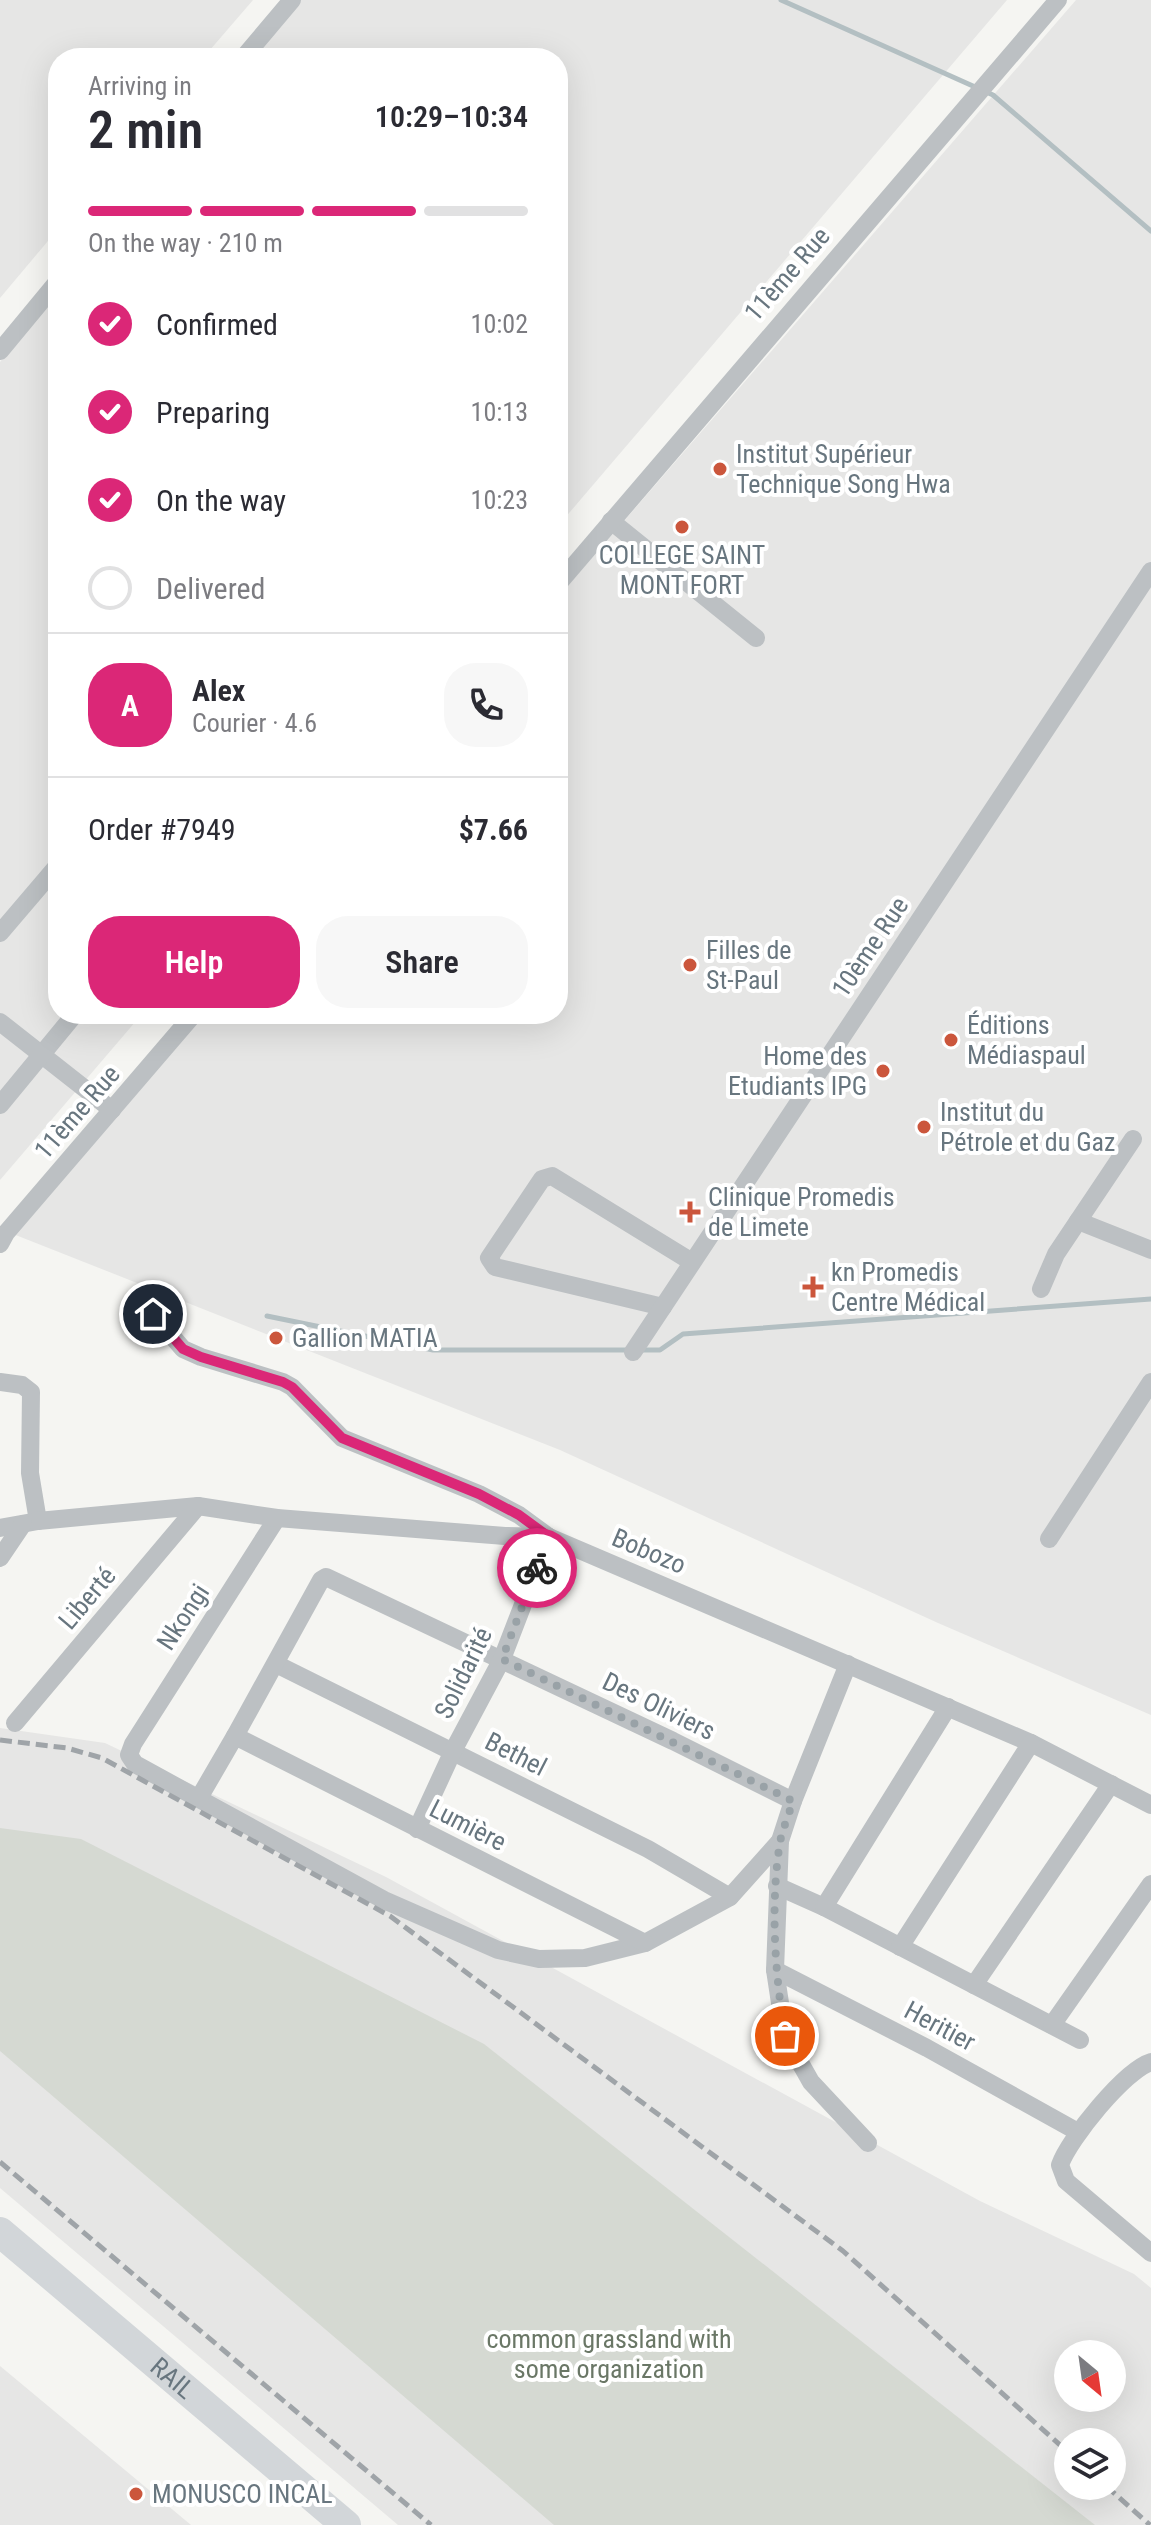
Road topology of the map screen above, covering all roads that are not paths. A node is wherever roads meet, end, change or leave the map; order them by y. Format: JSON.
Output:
{"nodes":[{"id":1,"x":292,"y":0,"type":"edge"},
{"id":2,"x":1058,"y":0,"type":"edge"},
{"id":3,"x":251,"y":48,"type":"edge"},
{"id":4,"x":48,"y":293,"type":"edge"},
{"id":5,"x":0,"y":351,"type":"edge"},
{"id":6,"x":611,"y":521,"type":"junction"},
{"id":7,"x":1151,"y":571,"type":"edge"},
{"id":8,"x":568,"y":572,"type":"edge"},
{"id":9,"x":756,"y":638,"type":"dead end"},
{"id":10,"x":48,"y":877,"type":"edge"},
{"id":11,"x":0,"y":933,"type":"edge"},
{"id":12,"x":0,"y":1022,"type":"edge"},
{"id":13,"x":67,"y":1024,"type":"edge"},
{"id":14,"x":185,"y":1024,"type":"edge"},
{"id":15,"x":42,"y":1055,"type":"junction"},
{"id":16,"x":0,"y":1105,"type":"edge"},
{"id":17,"x":112,"y":1110,"type":"junction"},
{"id":18,"x":1133,"y":1139,"type":"dead end"},
{"id":19,"x":1078,"y":1221,"type":"junction"},
{"id":20,"x":0,"y":1244,"type":"edge"},
{"id":21,"x":1151,"y":1250,"type":"edge"},
{"id":22,"x":692,"y":1262,"type":"junction"},
{"id":23,"x":1041,"y":1289,"type":"dead end"},
{"id":24,"x":663,"y":1307,"type":"junction"},
{"id":25,"x":153,"y":1314,"type":"dead end"},
{"id":26,"x":633,"y":1352,"type":"dead end"},
{"id":27,"x":0,"y":1382,"type":"edge"},
{"id":28,"x":1151,"y":1382,"type":"edge"},
{"id":29,"x":198,"y":1506,"type":"junction"},
{"id":30,"x":277,"y":1518,"type":"junction"},
{"id":31,"x":31,"y":1522,"type":"junction"},
{"id":32,"x":0,"y":1528,"type":"edge"},
{"id":33,"x":549,"y":1537,"type":"junction"},
{"id":34,"x":1049,"y":1539,"type":"dead end"},
{"id":35,"x":0,"y":1558,"type":"edge"},
{"id":36,"x":502,"y":1659,"type":"junction"},
{"id":37,"x":276,"y":1664,"type":"junction"},
{"id":38,"x":848,"y":1664,"type":"junction"},
{"id":39,"x":948,"y":1707,"type":"junction"},
{"id":40,"x":15,"y":1723,"type":"dead end"},
{"id":41,"x":235,"y":1736,"type":"junction"},
{"id":42,"x":1031,"y":1743,"type":"junction"},
{"id":43,"x":453,"y":1751,"type":"junction"},
{"id":44,"x":1111,"y":1784,"type":"junction"},
{"id":45,"x":199,"y":1798,"type":"junction"},
{"id":46,"x":793,"y":1801,"type":"junction"},
{"id":47,"x":1151,"y":1805,"type":"edge"},
{"id":48,"x":417,"y":1829,"type":"junction"},
{"id":49,"x":780,"y":1841,"type":"junction"},
{"id":50,"x":1151,"y":1884,"type":"edge"},
{"id":51,"x":777,"y":1886,"type":"junction"},
{"id":52,"x":730,"y":1897,"type":"junction"},
{"id":53,"x":824,"y":1907,"type":"junction"},
{"id":54,"x":645,"y":1943,"type":"junction"},
{"id":55,"x":900,"y":1947,"type":"junction"},
{"id":56,"x":775,"y":1970,"type":"junction"},
{"id":57,"x":974,"y":1985,"type":"junction"},
{"id":58,"x":1052,"y":2025,"type":"junction"},
{"id":59,"x":1080,"y":2040,"type":"dead end"},
{"id":60,"x":1151,"y":2062,"type":"edge"},
{"id":61,"x":1078,"y":2132,"type":"junction"},
{"id":62,"x":868,"y":2143,"type":"dead end"},
{"id":63,"x":0,"y":2232,"type":"edge"},
{"id":64,"x":1151,"y":2253,"type":"edge"},
{"id":65,"x":346,"y":2525,"type":"edge"}],
"edges":[{"from":1,"to":3,"type":"street"},
{"from":2,"to":6,"type":"street","name":"11ème Rue"},
{"from":4,"to":5,"type":"street"},
{"from":6,"to":8,"type":"street","name":"11ème Rue"},
{"from":6,"to":9,"type":"street"},
{"from":7,"to":22,"type":"street","name":"10ème Rue"},
{"from":10,"to":11,"type":"street"},
{"from":12,"to":15,"type":"street"},
{"from":13,"to":15,"type":"street"},
{"from":14,"to":17,"type":"street","name":"11ème Rue"},
{"from":15,"to":16,"type":"street"},
{"from":15,"to":17,"type":"street"},
{"from":17,"to":20,"type":"street","name":"11ème Rue"},
{"from":18,"to":19,"type":"street"},
{"from":19,"to":21,"type":"street"},
{"from":19,"to":23,"type":"street"},
{"from":22,"to":24,"type":"street","name":"10ème Rue"},
{"from":22,"to":24,"type":"street"},
{"from":24,"to":26,"type":"street","name":"10ème Rue"},
{"from":25,"to":33,"type":"street","name":"Bobozo"},
{"from":27,"to":31,"type":"street"},
{"from":28,"to":34,"type":"street"},
{"from":29,"to":30,"type":"street"},
{"from":29,"to":31,"type":"street"},
{"from":29,"to":40,"type":"street","name":"Liberté"},
{"from":30,"to":33,"type":"street"},
{"from":30,"to":45,"type":"street","name":"Nkongi"},
{"from":31,"to":32,"type":"street"},
{"from":31,"to":35,"type":"street"},
{"from":33,"to":36,"type":"street","name":"Solidarité"},
{"from":33,"to":38,"type":"street","name":"Bobozo"},
{"from":36,"to":37,"type":"street"},
{"from":36,"to":43,"type":"street","name":"Solidarité"},
{"from":36,"to":46,"type":"street","name":"Des Oliviers"},
{"from":37,"to":41,"type":"street"},
{"from":37,"to":43,"type":"street","name":"Bethel"},
{"from":38,"to":39,"type":"street","name":"Bobozo"},
{"from":38,"to":46,"type":"street"},
{"from":39,"to":42,"type":"street","name":"Bobozo"},
{"from":39,"to":53,"type":"street"},
{"from":41,"to":45,"type":"street"},
{"from":41,"to":48,"type":"street","name":"Lumière"},
{"from":42,"to":44,"type":"street","name":"Bobozo"},
{"from":42,"to":55,"type":"street"},
{"from":43,"to":48,"type":"street","name":"Solidarité"},
{"from":43,"to":52,"type":"street","name":"Bethel"},
{"from":44,"to":47,"type":"street","name":"Bobozo"},
{"from":44,"to":57,"type":"street"},
{"from":45,"to":54,"type":"street"},
{"from":46,"to":49,"type":"street"},
{"from":48,"to":54,"type":"street","name":"Lumière"},
{"from":49,"to":51,"type":"street"},
{"from":49,"to":52,"type":"street"},
{"from":50,"to":58,"type":"street"},
{"from":51,"to":53,"type":"street"},
{"from":51,"to":56,"type":"street"},
{"from":52,"to":54,"type":"street"},
{"from":53,"to":55,"type":"street"},
{"from":55,"to":57,"type":"street"},
{"from":56,"to":61,"type":"street","name":"Heritier"},
{"from":56,"to":62,"type":"street"},
{"from":57,"to":58,"type":"street"},
{"from":58,"to":59,"type":"street"},
{"from":60,"to":61,"type":"street"},
{"from":61,"to":64,"type":"street"},
{"from":63,"to":65,"type":"main road","name":"RAIL"}]}
